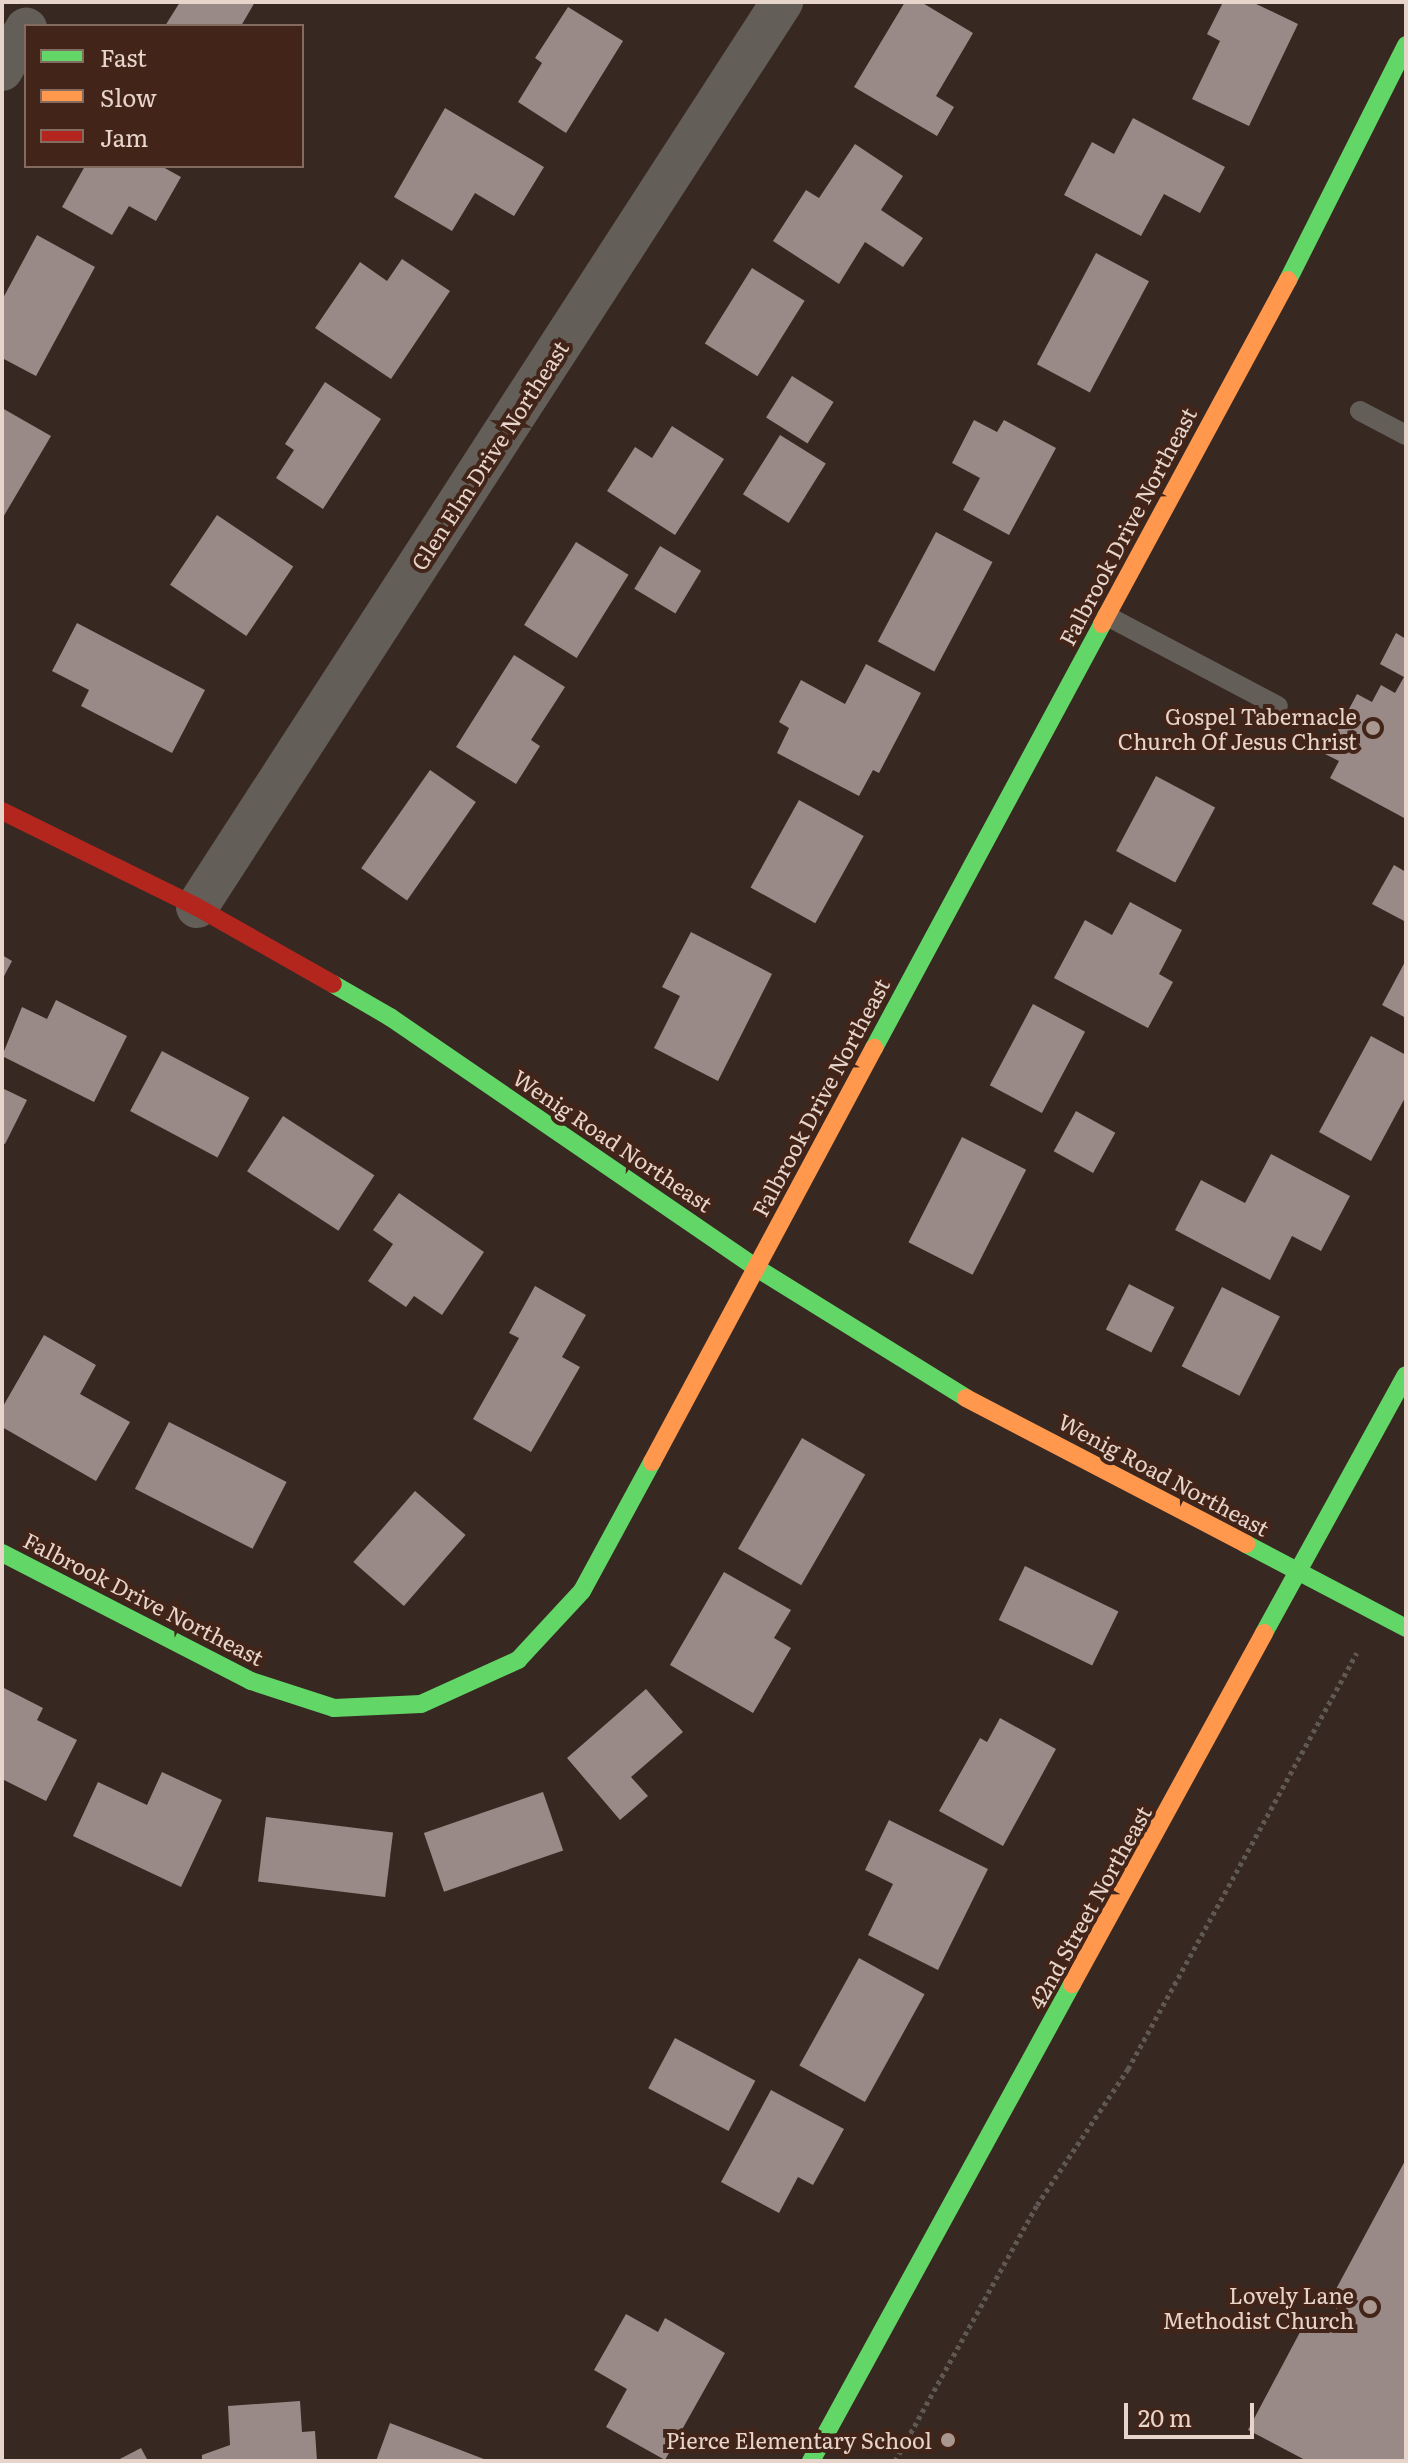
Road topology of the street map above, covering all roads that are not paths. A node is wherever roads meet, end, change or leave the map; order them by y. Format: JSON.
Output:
{"nodes":[{"id":1,"x":42,"y":2,"type":"edge"},
{"id":2,"x":782,"y":2,"type":"edge"},
{"id":3,"x":29,"y":24,"type":"edge"},
{"id":4,"x":24,"y":33,"type":"edge"},
{"id":5,"x":1406,"y":45,"type":"edge"},
{"id":6,"x":2,"y":70,"type":"edge"},
{"id":7,"x":1360,"y":411,"type":"dead end"},
{"id":8,"x":1406,"y":435,"type":"edge"},
{"id":9,"x":1107,"y":616,"type":"junction"},
{"id":10,"x":1278,"y":706,"type":"dead end"},
{"id":11,"x":2,"y":811,"type":"edge"},
{"id":12,"x":197,"y":907,"type":"junction"},
{"id":13,"x":755,"y":1267,"type":"junction"},
{"id":14,"x":1406,"y":1375,"type":"edge"},
{"id":15,"x":2,"y":1553,"type":"edge"},
{"id":16,"x":1300,"y":1572,"type":"junction"},
{"id":17,"x":1406,"y":1628,"type":"edge"},
{"id":18,"x":811,"y":2461,"type":"edge"}],
"edges":[{"from":1,"to":3,"type":"street"},
{"from":2,"to":12,"type":"street","name":"Glen Elm Drive Northeast"},
{"from":4,"to":6,"type":"street"},
{"from":5,"to":9,"type":"street","name":"Falbrook Drive Northeast"},
{"from":7,"to":8,"type":"lane"},
{"from":9,"to":10,"type":"lane"},
{"from":9,"to":13,"type":"street","name":"Falbrook Drive Northeast"},
{"from":11,"to":12,"type":"street","name":"Wenig Road Northeast"},
{"from":12,"to":13,"type":"street","name":"Wenig Road Northeast"},
{"from":13,"to":15,"type":"street","name":"Falbrook Drive Northeast"},
{"from":13,"to":16,"type":"street","name":"Wenig Road Northeast"},
{"from":14,"to":16,"type":"street","name":"42nd Street Northeast"},
{"from":16,"to":17,"type":"street","name":"Wenig Road Northeast"},
{"from":16,"to":18,"type":"street","name":"42nd Street Northeast"}]}
